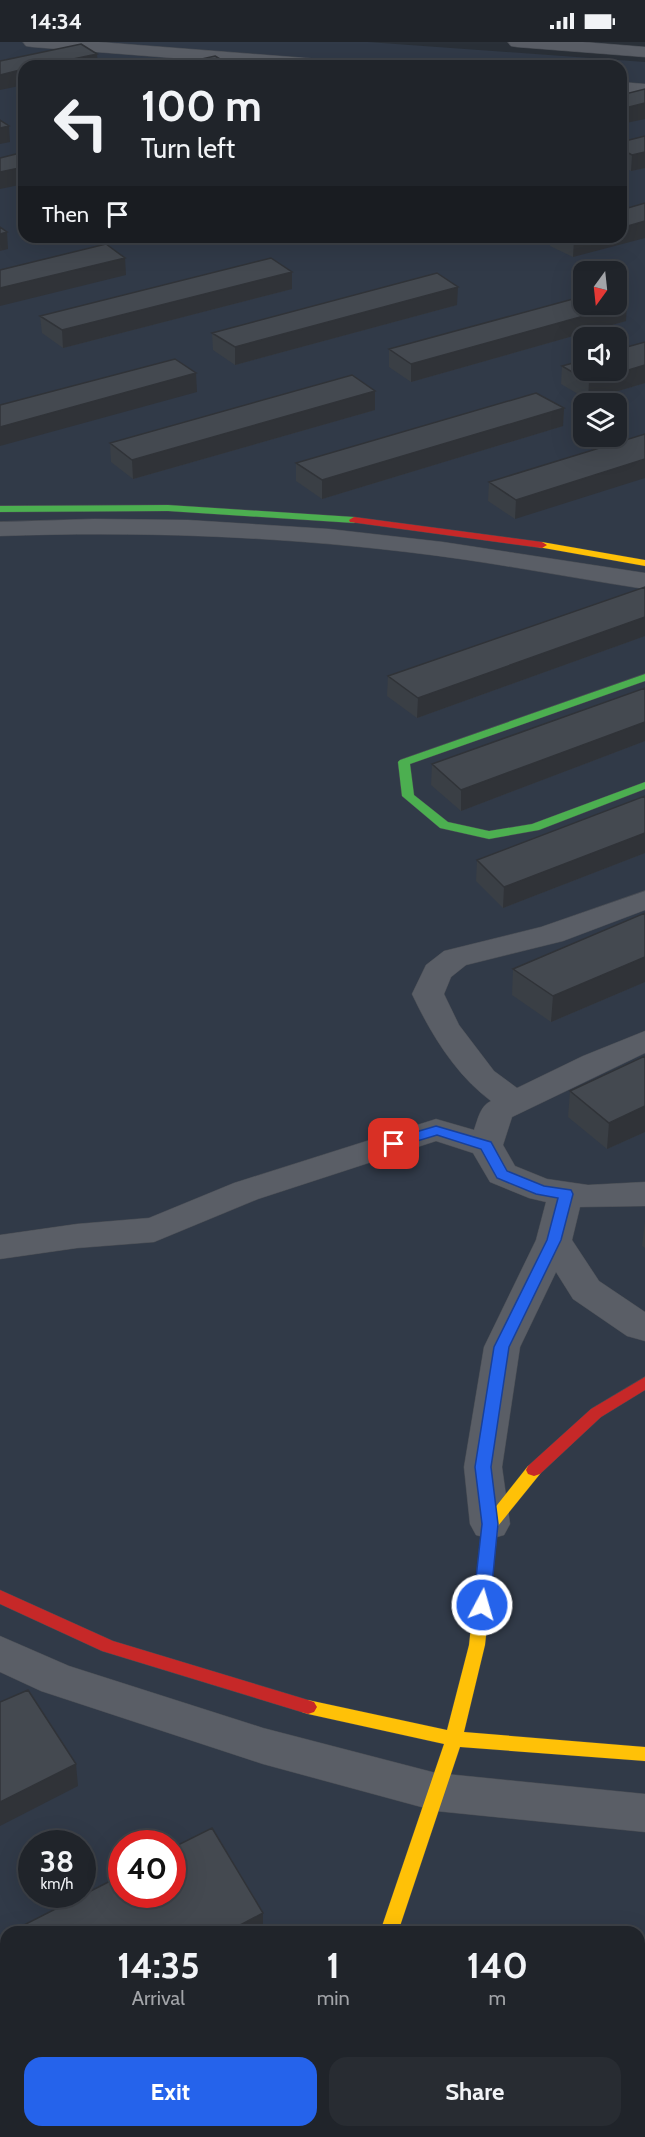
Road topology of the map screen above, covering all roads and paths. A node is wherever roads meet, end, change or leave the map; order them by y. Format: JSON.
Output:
{"nodes":[{"id":1,"x":32,"y":42,"type":"edge"},
{"id":2,"x":517,"y":42,"type":"edge"},
{"id":3,"x":581,"y":44,"type":"edge"},
{"id":4,"x":645,"y":52,"type":"edge"},
{"id":5,"x":266,"y":60,"type":"edge"},
{"id":6,"x":627,"y":88,"type":"edge"},
{"id":7,"x":645,"y":89,"type":"edge"},
{"id":8,"x":0,"y":509,"type":"edge"},
{"id":9,"x":0,"y":529,"type":"edge"},
{"id":10,"x":645,"y":563,"type":"edge"},
{"id":11,"x":645,"y":581,"type":"edge"},
{"id":12,"x":645,"y":677,"type":"edge"},
{"id":13,"x":645,"y":785,"type":"edge"},
{"id":14,"x":645,"y":900,"type":"edge"},
{"id":15,"x":645,"y":1041,"type":"edge"},
{"id":16,"x":514,"y":1102,"type":"junction"},
{"id":17,"x":486,"y":1145,"type":"junction"},
{"id":18,"x":566,"y":1194,"type":"junction"},
{"id":19,"x":645,"y":1194,"type":"edge"},
{"id":20,"x":554,"y":1240,"type":"junction"},
{"id":21,"x":0,"y":1247,"type":"edge"},
{"id":22,"x":645,"y":1328,"type":"edge"},
{"id":23,"x":645,"y":1383,"type":"edge"},
{"id":24,"x":490,"y":1524,"type":"junction"},
{"id":25,"x":0,"y":1597,"type":"edge"},
{"id":26,"x":0,"y":1653,"type":"edge"},
{"id":27,"x":454,"y":1739,"type":"junction"},
{"id":28,"x":645,"y":1754,"type":"edge"},
{"id":29,"x":436,"y":1792,"type":"junction"},
{"id":30,"x":645,"y":1813,"type":"edge"},
{"id":31,"x":391,"y":1926,"type":"edge"}],
"edges":[{"from":1,"to":5,"type":"street"},
{"from":2,"to":3,"type":"street"},
{"from":3,"to":4,"type":"street"},
{"from":6,"to":7,"type":"street"},
{"from":8,"to":10,"type":"street"},
{"from":9,"to":11,"type":"street"},
{"from":12,"to":13,"type":"street"},
{"from":14,"to":16,"type":"street"},
{"from":15,"to":16,"type":"street"},
{"from":16,"to":17,"type":"street"},
{"from":17,"to":18,"type":"street"},
{"from":17,"to":21,"type":"street"},
{"from":18,"to":19,"type":"street"},
{"from":18,"to":20,"type":"street"},
{"from":20,"to":22,"type":"street"},
{"from":20,"to":24,"type":"street"},
{"from":23,"to":24,"type":"street"},
{"from":24,"to":27,"type":"street"},
{"from":25,"to":27,"type":"street"},
{"from":26,"to":29,"type":"street"},
{"from":27,"to":28,"type":"street"},
{"from":27,"to":29,"type":"street"},
{"from":29,"to":30,"type":"street"},
{"from":29,"to":31,"type":"street"}]}
